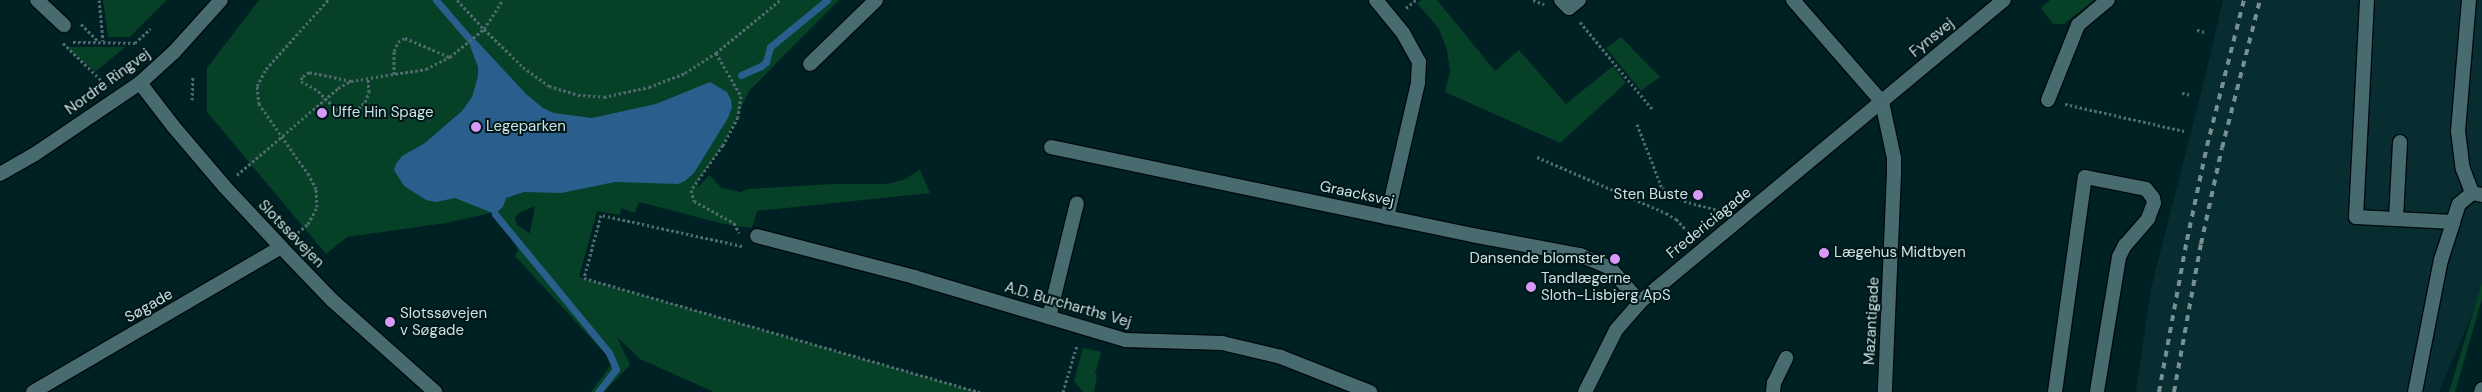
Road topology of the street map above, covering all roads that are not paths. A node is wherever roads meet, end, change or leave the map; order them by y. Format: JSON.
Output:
{"nodes":[{"id":1,"x":37,"y":0,"type":"edge"},
{"id":2,"x":221,"y":0,"type":"edge"},
{"id":3,"x":876,"y":0,"type":"edge"},
{"id":4,"x":1376,"y":0,"type":"edge"},
{"id":5,"x":2004,"y":0,"type":"edge"},
{"id":6,"x":2108,"y":0,"type":"edge"},
{"id":7,"x":2367,"y":0,"type":"edge"},
{"id":8,"x":2470,"y":0,"type":"edge"},
{"id":9,"x":1796,"y":1,"type":"edge"},
{"id":10,"x":64,"y":26,"type":"dead end"},
{"id":11,"x":810,"y":64,"type":"dead end"},
{"id":12,"x":140,"y":82,"type":"junction"},
{"id":13,"x":2048,"y":100,"type":"road end"},
{"id":14,"x":1882,"y":102,"type":"junction"},
{"id":15,"x":2400,"y":142,"type":"dead end"},
{"id":16,"x":1051,"y":147,"type":"dead end"},
{"id":17,"x":0,"y":174,"type":"edge"},
{"id":18,"x":2477,"y":194,"type":"edge"},
{"id":19,"x":1077,"y":203,"type":"dead end"},
{"id":20,"x":1387,"y":217,"type":"junction"},
{"id":21,"x":2396,"y":219,"type":"junction"},
{"id":22,"x":2453,"y":222,"type":"junction"},
{"id":23,"x":757,"y":236,"type":"road end"},
{"id":24,"x":281,"y":247,"type":"junction"},
{"id":25,"x":1640,"y":302,"type":"junction"},
{"id":26,"x":1049,"y":317,"type":"junction"},
{"id":27,"x":1786,"y":358,"type":"dead end"},
{"id":28,"x":33,"y":392,"type":"edge"},
{"id":29,"x":435,"y":392,"type":"edge"},
{"id":30,"x":1370,"y":392,"type":"edge"},
{"id":31,"x":1585,"y":392,"type":"edge"},
{"id":32,"x":1773,"y":392,"type":"edge"},
{"id":33,"x":1885,"y":392,"type":"edge"},
{"id":34,"x":2055,"y":392,"type":"edge"},
{"id":35,"x":2097,"y":392,"type":"edge"},
{"id":36,"x":2415,"y":392,"type":"edge"}],
"edges":[{"from":1,"to":10,"type":"street"},
{"from":2,"to":12,"type":"street","name":"Nordre Ringvej"},
{"from":3,"to":11,"type":"street"},
{"from":4,"to":20,"type":"street"},
{"from":5,"to":14,"type":"street","name":"Fynsvej"},
{"from":6,"to":13,"type":"street"},
{"from":7,"to":21,"type":"street"},
{"from":8,"to":18,"type":"street"},
{"from":9,"to":14,"type":"street"},
{"from":12,"to":17,"type":"street","name":"Nordre Ringvej"},
{"from":12,"to":24,"type":"street","name":"Slotssøvejen"},
{"from":14,"to":25,"type":"street","name":"Fredericiagade"},
{"from":14,"to":33,"type":"street","name":"Mazantigade"},
{"from":15,"to":21,"type":"street"},
{"from":16,"to":20,"type":"street","name":"Graacksvej"},
{"from":18,"to":22,"type":"street"},
{"from":19,"to":26,"type":"street"},
{"from":20,"to":25,"type":"street","name":"Graacksvej"},
{"from":21,"to":22,"type":"street"},
{"from":22,"to":36,"type":"street"},
{"from":23,"to":26,"type":"street","name":"A.D. Burcharths Vej"},
{"from":24,"to":28,"type":"street","name":"Søgade"},
{"from":24,"to":29,"type":"street","name":"Slotssøvejen"},
{"from":25,"to":31,"type":"street","name":"Fredericiagade"},
{"from":26,"to":30,"type":"street","name":"A.D. Burcharths Vej"},
{"from":27,"to":32,"type":"street"},
{"from":34,"to":35,"type":"street"}]}
